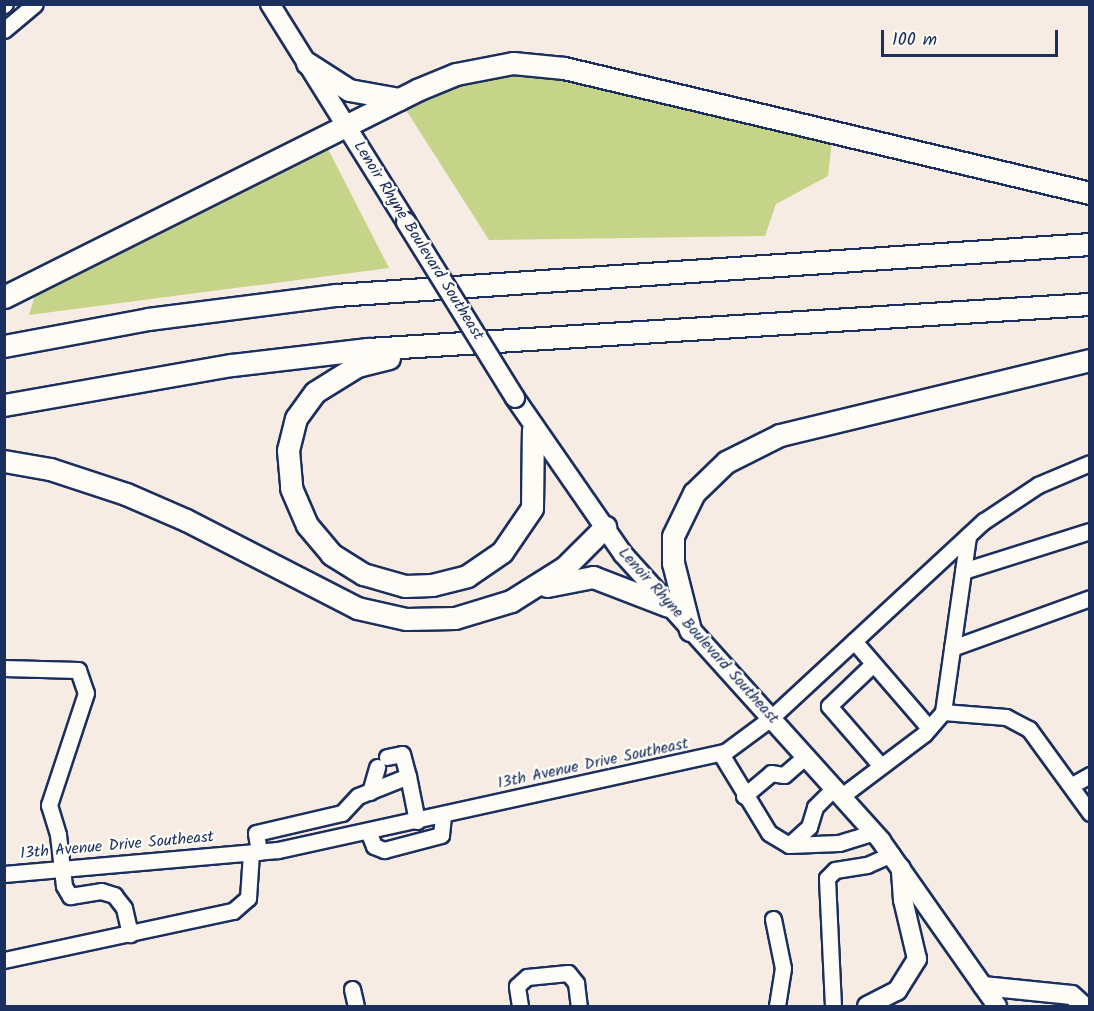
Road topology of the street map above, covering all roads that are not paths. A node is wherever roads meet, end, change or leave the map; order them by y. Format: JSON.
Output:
{"nodes":[{"id":1,"x":35,"y":4,"type":"edge"},
{"id":2,"x":270,"y":4,"type":"edge"},
{"id":3,"x":4,"y":30,"type":"edge"},
{"id":4,"x":307,"y":63,"type":"junction"},
{"id":5,"x":399,"y":99,"type":"junction"},
{"id":6,"x":347,"y":127,"type":"junction"},
{"id":7,"x":1089,"y":193,"type":"edge"},
{"id":8,"x":1089,"y":244,"type":"edge"},
{"id":9,"x":4,"y":297,"type":"edge"},
{"id":10,"x":1089,"y":304,"type":"edge"},
{"id":11,"x":456,"y":344,"type":"junction"},
{"id":12,"x":4,"y":346,"type":"edge"},
{"id":13,"x":1089,"y":360,"type":"edge"},
{"id":14,"x":4,"y":405,"type":"edge"},
{"id":15,"x":533,"y":429,"type":"junction"},
{"id":16,"x":4,"y":461,"type":"edge"},
{"id":17,"x":1089,"y":463,"type":"edge"},
{"id":18,"x":605,"y":527,"type":"junction"},
{"id":19,"x":1089,"y":531,"type":"edge"},
{"id":20,"x":968,"y":536,"type":"junction"},
{"id":21,"x":963,"y":571,"type":"junction"},
{"id":22,"x":524,"y":594,"type":"junction"},
{"id":23,"x":1089,"y":598,"type":"edge"},
{"id":24,"x":668,"y":606,"type":"junction"},
{"id":25,"x":690,"y":630,"type":"junction"},
{"id":26,"x":854,"y":641,"type":"junction"},
{"id":27,"x":952,"y":648,"type":"junction"},
{"id":28,"x":873,"y":664,"type":"junction"},
{"id":29,"x":4,"y":668,"type":"edge"},
{"id":30,"x":943,"y":712,"type":"junction"},
{"id":31,"x":771,"y":718,"type":"junction"},
{"id":32,"x":929,"y":728,"type":"junction"},
{"id":33,"x":721,"y":754,"type":"junction"},
{"id":34,"x":806,"y":756,"type":"junction"},
{"id":35,"x":881,"y":766,"type":"junction"},
{"id":36,"x":408,"y":776,"type":"junction"},
{"id":37,"x":1089,"y":776,"type":"edge"},
{"id":38,"x":1072,"y":785,"type":"junction"},
{"id":39,"x":839,"y":791,"type":"junction"},
{"id":40,"x":370,"y":792,"type":"junction"},
{"id":41,"x":744,"y":796,"type":"junction"},
{"id":42,"x":1089,"y":813,"type":"edge"},
{"id":43,"x":443,"y":815,"type":"junction"},
{"id":44,"x":417,"y":821,"type":"junction"},
{"id":45,"x":368,"y":831,"type":"junction"},
{"id":46,"x":874,"y":832,"type":"junction"},
{"id":47,"x":789,"y":845,"type":"junction"},
{"id":48,"x":255,"y":853,"type":"junction"},
{"id":49,"x":897,"y":860,"type":"junction"},
{"id":50,"x":60,"y":869,"type":"junction"},
{"id":51,"x":4,"y":874,"type":"edge"},
{"id":52,"x":773,"y":919,"type":"dead end"},
{"id":53,"x":130,"y":934,"type":"junction"},
{"id":54,"x":4,"y":960,"type":"edge"},
{"id":55,"x":983,"y":986,"type":"junction"},
{"id":56,"x":352,"y":989,"type":"dead end"},
{"id":57,"x":356,"y":1006,"type":"edge"},
{"id":58,"x":520,"y":1006,"type":"edge"},
{"id":59,"x":579,"y":1006,"type":"edge"},
{"id":60,"x":777,"y":1006,"type":"edge"},
{"id":61,"x":833,"y":1006,"type":"edge"},
{"id":62,"x":867,"y":1006,"type":"edge"},
{"id":63,"x":997,"y":1006,"type":"edge"},
{"id":64,"x":1084,"y":1006,"type":"edge"}],
"edges":[{"from":1,"to":3,"type":"street"},
{"from":2,"to":4,"type":"main road","name":"Lenoir Rhyne Boulevard Southeast"},
{"from":4,"to":5,"type":"highway"},
{"from":4,"to":6,"type":"main road","name":"Lenoir Rhyne Boulevard Southeast"},
{"from":5,"to":6,"type":"highway"},
{"from":5,"to":7,"type":"highway"},
{"from":6,"to":9,"type":"highway"},
{"from":6,"to":15,"type":"main road","name":"Lenoir Rhyne Boulevard Southeast","bridge":true},
{"from":8,"to":12,"type":"highway"},
{"from":10,"to":11,"type":"highway"},
{"from":11,"to":14,"type":"highway"},
{"from":11,"to":15,"type":"highway"},
{"from":13,"to":25,"type":"highway"},
{"from":15,"to":18,"type":"main road","name":"Lenoir Rhyne Boulevard Southeast"},
{"from":16,"to":22,"type":"highway"},
{"from":17,"to":20,"type":"street","name":"13th Avenue Drive Southeast"},
{"from":18,"to":22,"type":"highway"},
{"from":18,"to":24,"type":"main road","name":"Lenoir Rhyne Boulevard Southeast"},
{"from":19,"to":21,"type":"street"},
{"from":20,"to":21,"type":"street"},
{"from":20,"to":26,"type":"street","name":"13th Avenue Drive Southeast"},
{"from":21,"to":27,"type":"street"},
{"from":22,"to":24,"type":"highway"},
{"from":23,"to":27,"type":"street"},
{"from":24,"to":25,"type":"main road","name":"Lenoir Rhyne Boulevard Southeast"},
{"from":25,"to":31,"type":"main road","name":"Lenoir Rhyne Boulevard Southeast"},
{"from":26,"to":28,"type":"street"},
{"from":26,"to":31,"type":"street","name":"13th Avenue Drive Southeast"},
{"from":27,"to":30,"type":"street"},
{"from":28,"to":32,"type":"street"},
{"from":28,"to":35,"type":"street"},
{"from":29,"to":50,"type":"street"},
{"from":30,"to":32,"type":"street"},
{"from":30,"to":38,"type":"street"},
{"from":31,"to":33,"type":"street","name":"13th Avenue Drive Southeast"},
{"from":31,"to":34,"type":"main road","name":"Lenoir Rhyne Boulevard Southeast"},
{"from":32,"to":35,"type":"street"},
{"from":33,"to":41,"type":"street"},
{"from":33,"to":43,"type":"street","name":"13th Avenue Drive Southeast"},
{"from":34,"to":39,"type":"main road","name":"Lenoir Rhyne Boulevard Southeast"},
{"from":34,"to":41,"type":"street"},
{"from":35,"to":39,"type":"street"},
{"from":36,"to":40,"type":"street"},
{"from":36,"to":40,"type":"street"},
{"from":36,"to":44,"type":"street"},
{"from":37,"to":38,"type":"street"},
{"from":38,"to":42,"type":"street"},
{"from":39,"to":46,"type":"main road","name":"Lenoir Rhyne Boulevard Southeast"},
{"from":39,"to":47,"type":"street"},
{"from":40,"to":48,"type":"street"},
{"from":41,"to":47,"type":"street"},
{"from":43,"to":44,"type":"street","name":"13th Avenue Drive Southeast"},
{"from":43,"to":45,"type":"street"},
{"from":44,"to":45,"type":"street","name":"13th Avenue Drive Southeast"},
{"from":45,"to":48,"type":"street","name":"13th Avenue Drive Southeast"},
{"from":46,"to":47,"type":"street"},
{"from":46,"to":49,"type":"main road","name":"Lenoir Rhyne Boulevard Southeast"},
{"from":48,"to":50,"type":"street","name":"13th Avenue Drive Southeast"},
{"from":48,"to":53,"type":"street"},
{"from":49,"to":55,"type":"main road","name":"Lenoir Rhyne Boulevard Southeast"},
{"from":49,"to":61,"type":"street"},
{"from":49,"to":62,"type":"main road"},
{"from":50,"to":51,"type":"street","name":"13th Avenue Drive Southeast"},
{"from":50,"to":53,"type":"street"},
{"from":52,"to":60,"type":"street"},
{"from":53,"to":54,"type":"street"},
{"from":55,"to":63,"type":"main road","name":"Lenoir Rhyne Boulevard Southeast"},
{"from":55,"to":64,"type":"main road"},
{"from":56,"to":57,"type":"street"},
{"from":58,"to":59,"type":"street"}]}
